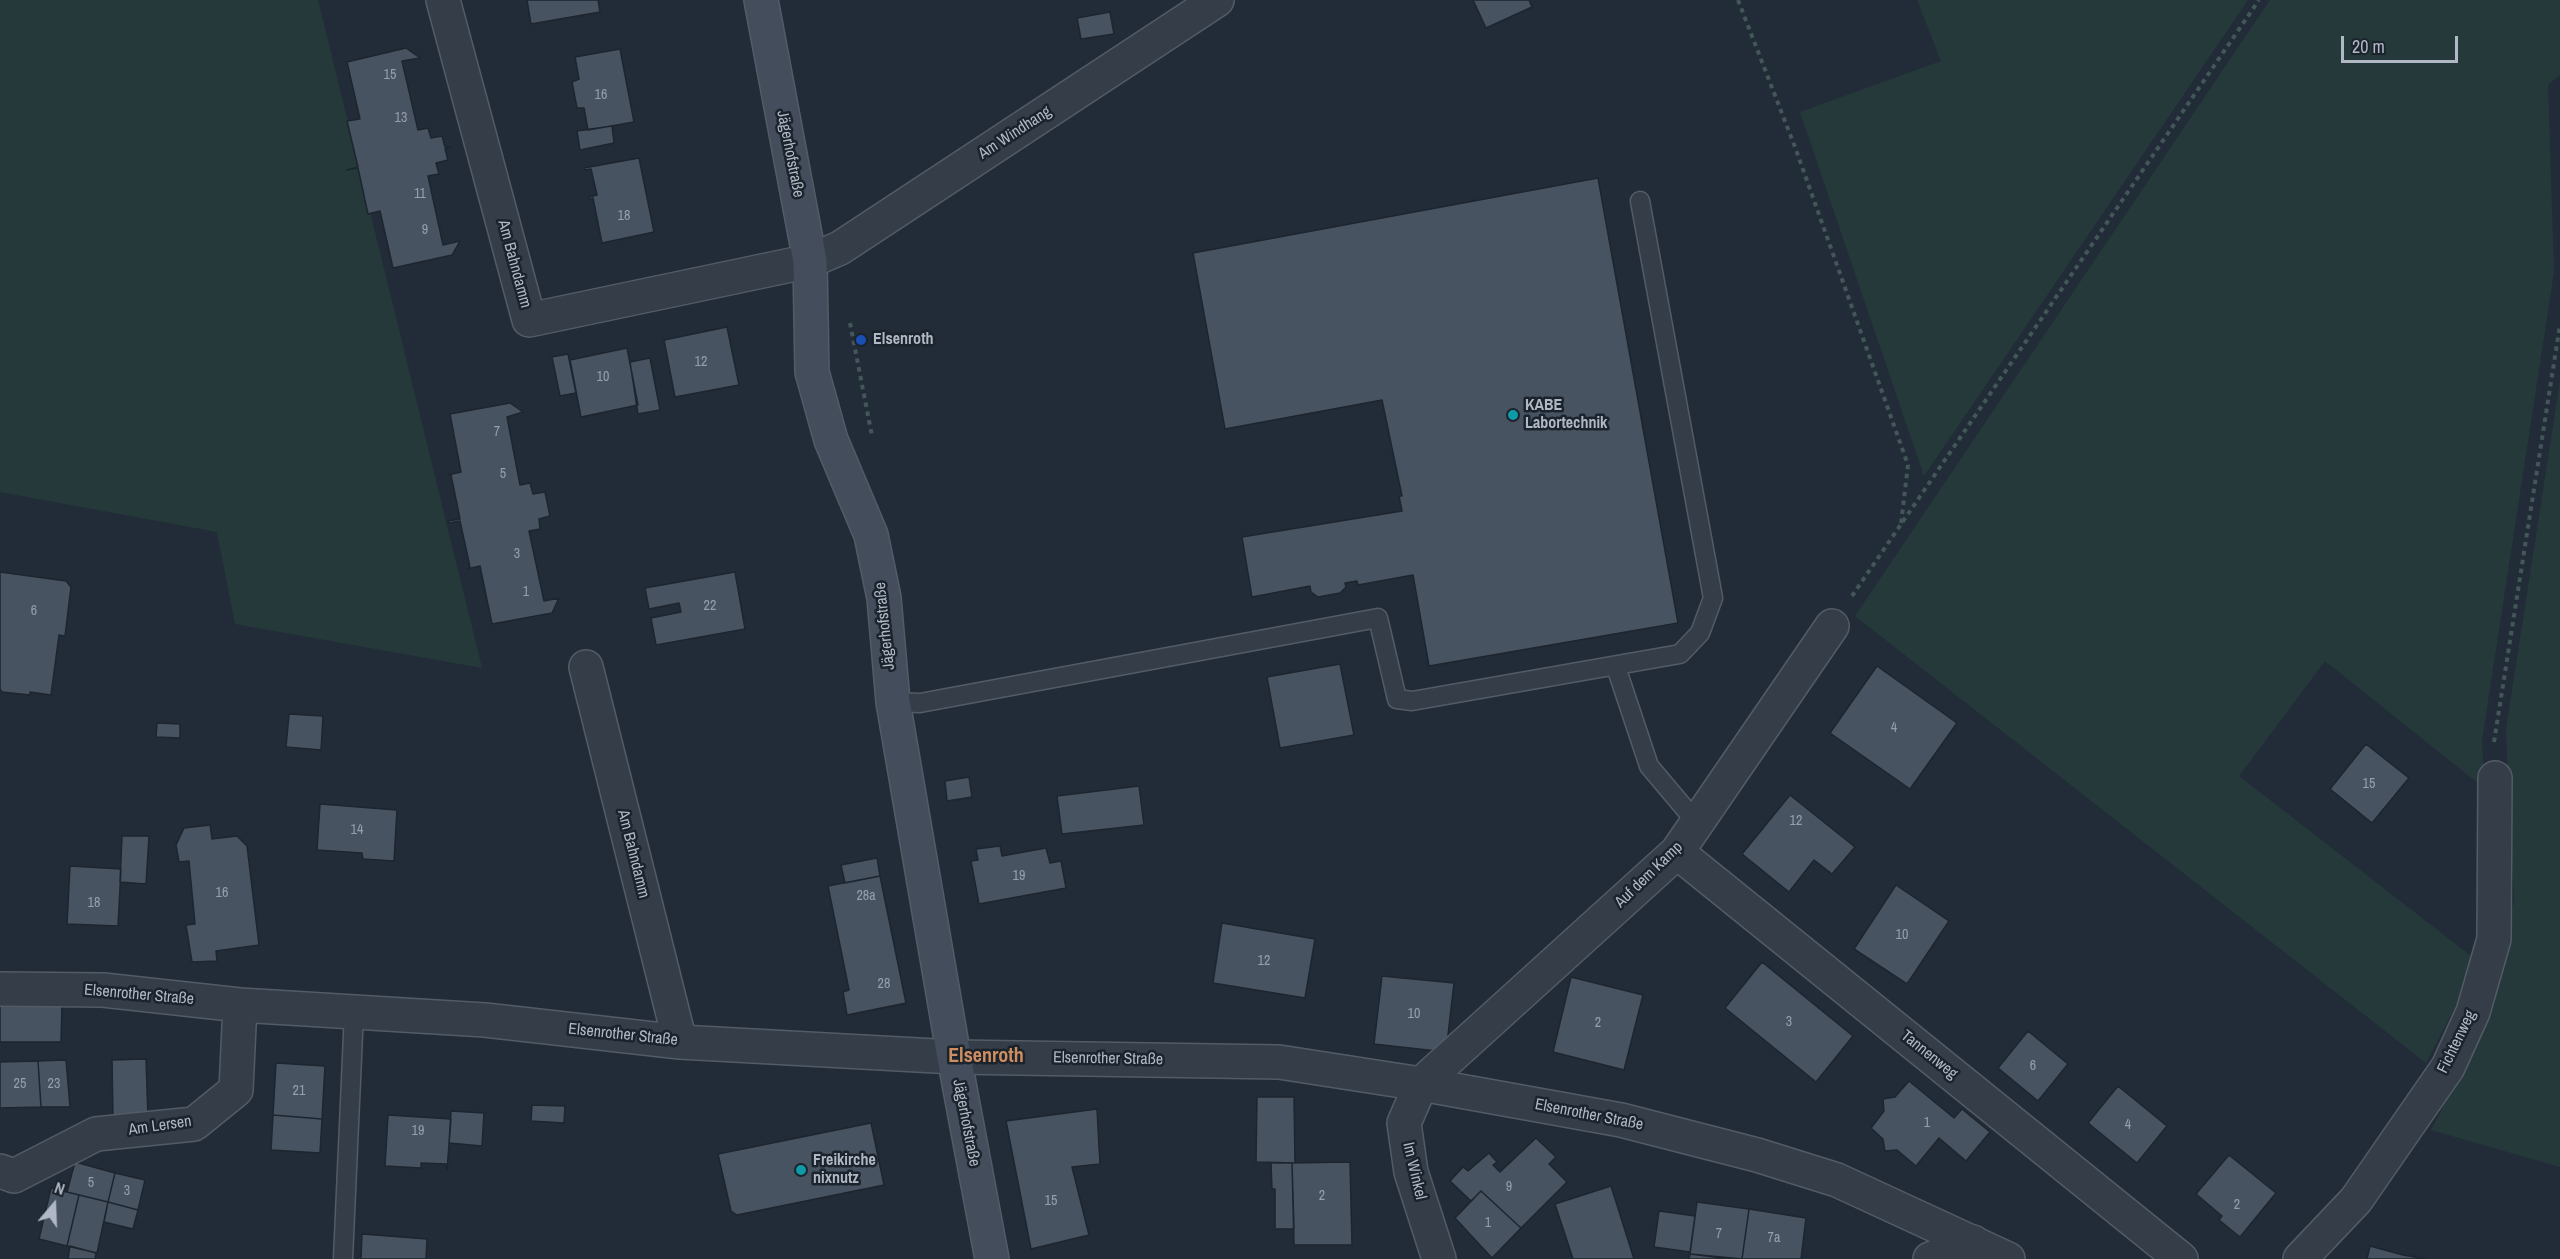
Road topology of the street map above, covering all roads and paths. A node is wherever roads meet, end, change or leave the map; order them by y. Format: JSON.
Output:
{"nodes":[{"id":1,"x":443,"y":0,"type":"edge"},
{"id":2,"x":760,"y":0,"type":"edge"},
{"id":3,"x":1216,"y":0,"type":"edge"},
{"id":4,"x":1738,"y":0,"type":"edge"},
{"id":5,"x":2259,"y":0,"type":"edge"},
{"id":6,"x":1640,"y":201,"type":"dead end"},
{"id":7,"x":810,"y":261,"type":"junction"},
{"id":8,"x":2560,"y":325,"type":"edge"},
{"id":9,"x":1900,"y":525,"type":"junction"},
{"id":10,"x":1832,"y":626,"type":"joint"},
{"id":11,"x":586,"y":667,"type":"dead end"},
{"id":12,"x":1616,"y":667,"type":"junction"},
{"id":13,"x":893,"y":702,"type":"junction"},
{"id":14,"x":2495,"y":778,"type":"joint"},
{"id":15,"x":1697,"y":823,"type":"junction"},
{"id":16,"x":1677,"y":852,"type":"junction"},
{"id":17,"x":0,"y":989,"type":"edge"},
{"id":18,"x":240,"y":1005,"type":"junction"},
{"id":19,"x":354,"y":1012,"type":"junction"},
{"id":20,"x":680,"y":1042,"type":"junction"},
{"id":21,"x":954,"y":1057,"type":"junction"},
{"id":22,"x":1421,"y":1084,"type":"junction"},
{"id":23,"x":0,"y":1172,"type":"edge"},
{"id":24,"x":1972,"y":1242,"type":"junction"},
{"id":25,"x":343,"y":1259,"type":"edge"},
{"id":26,"x":992,"y":1259,"type":"edge"},
{"id":27,"x":1439,"y":1259,"type":"edge"},
{"id":28,"x":1930,"y":1259,"type":"edge"},
{"id":29,"x":2008,"y":1259,"type":"edge"},
{"id":30,"x":2181,"y":1259,"type":"edge"},
{"id":31,"x":2300,"y":1259,"type":"edge"}],
"edges":[{"from":1,"to":7,"type":"street","name":"Am Bahndamm"},
{"from":2,"to":7,"type":"main road","name":"Jägerhofstraße"},
{"from":3,"to":7,"type":"street","name":"Am Windhang"},
{"from":4,"to":9,"type":"path"},
{"from":5,"to":9,"type":"path"},
{"from":6,"to":12,"type":"lane"},
{"from":7,"to":13,"type":"main road","name":"Jägerhofstraße"},
{"from":8,"to":14,"type":"path"},
{"from":9,"to":10,"type":"path"},
{"from":10,"to":15,"type":"street","name":"Auf dem Kamp"},
{"from":11,"to":20,"type":"street","name":"Am Bahndamm"},
{"from":12,"to":13,"type":"lane"},
{"from":12,"to":15,"type":"lane"},
{"from":13,"to":21,"type":"main road","name":"Jägerhofstraße"},
{"from":14,"to":31,"type":"street","name":"Fichtenweg"},
{"from":15,"to":16,"type":"street","name":"Auf dem Kamp"},
{"from":16,"to":22,"type":"street","name":"Auf dem Kamp"},
{"from":16,"to":30,"type":"street","name":"Tannenweg"},
{"from":17,"to":18,"type":"street","name":"Elsenrother Straße"},
{"from":18,"to":19,"type":"street","name":"Elsenrother Straße"},
{"from":18,"to":23,"type":"street","name":"Am Lersen"},
{"from":19,"to":20,"type":"street","name":"Elsenrother Straße"},
{"from":19,"to":25,"type":"lane"},
{"from":20,"to":21,"type":"street","name":"Elsenrother Straße"},
{"from":21,"to":22,"type":"street","name":"Elsenrother Straße"},
{"from":21,"to":26,"type":"main road","name":"Jägerhofstraße"},
{"from":22,"to":24,"type":"street","name":"Elsenrother Straße"},
{"from":22,"to":27,"type":"street","name":"Im Winkel"},
{"from":24,"to":28,"type":"street"},
{"from":24,"to":29,"type":"street","name":"Elsenrother Straße"}]}
